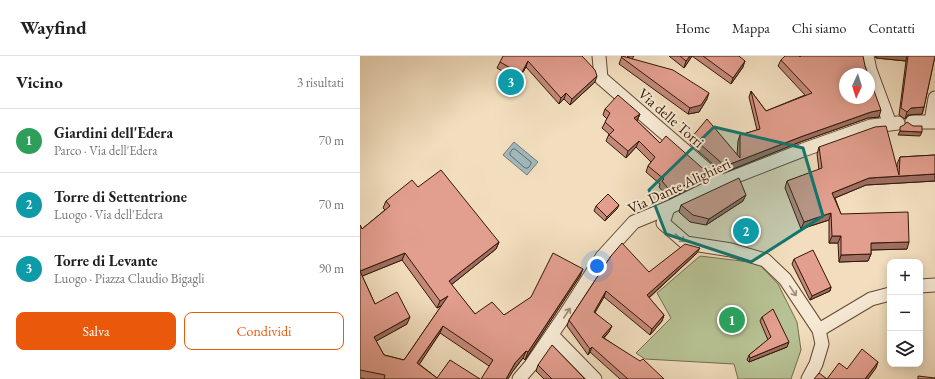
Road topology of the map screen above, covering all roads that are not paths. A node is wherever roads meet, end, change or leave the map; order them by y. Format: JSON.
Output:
{"nodes":[{"id":1,"x":599,"y":56,"type":"edge"},
{"id":2,"x":867,"y":56,"type":"edge"},
{"id":3,"x":935,"y":98,"type":"edge"},
{"id":4,"x":933,"y":121,"type":"edge"},
{"id":5,"x":912,"y":122,"type":"dead end"},
{"id":6,"x":721,"y":182,"type":"junction"},
{"id":7,"x":668,"y":208,"type":"junction"},
{"id":8,"x":935,"y":285,"type":"edge"},
{"id":9,"x":923,"y":286,"type":"edge"},
{"id":10,"x":887,"y":295,"type":"edge"},
{"id":11,"x":819,"y":330,"type":"junction"},
{"id":12,"x":552,"y":335,"type":"junction"},
{"id":13,"x":519,"y":379,"type":"edge"},
{"id":14,"x":595,"y":379,"type":"edge"},
{"id":15,"x":808,"y":379,"type":"edge"}],
"edges":[{"from":1,"to":6,"type":"street","name":"Via delle Torri"},
{"from":2,"to":6,"type":"street","name":"Via Dante Alighieri"},
{"from":3,"to":4,"type":"street"},
{"from":4,"to":5,"type":"street"},
{"from":6,"to":7,"type":"street","name":"Via Dante Alighieri"},
{"from":7,"to":11,"type":"street","one_way":true},
{"from":12,"to":7,"type":"street","name":"Via Dante Alighieri","one_way":true},
{"from":8,"to":9,"type":"street"},
{"from":10,"to":11,"type":"street"},
{"from":11,"to":15,"type":"street"},
{"from":12,"to":13,"type":"street","name":"Via Dante Alighieri"},
{"from":12,"to":14,"type":"street"}]}
